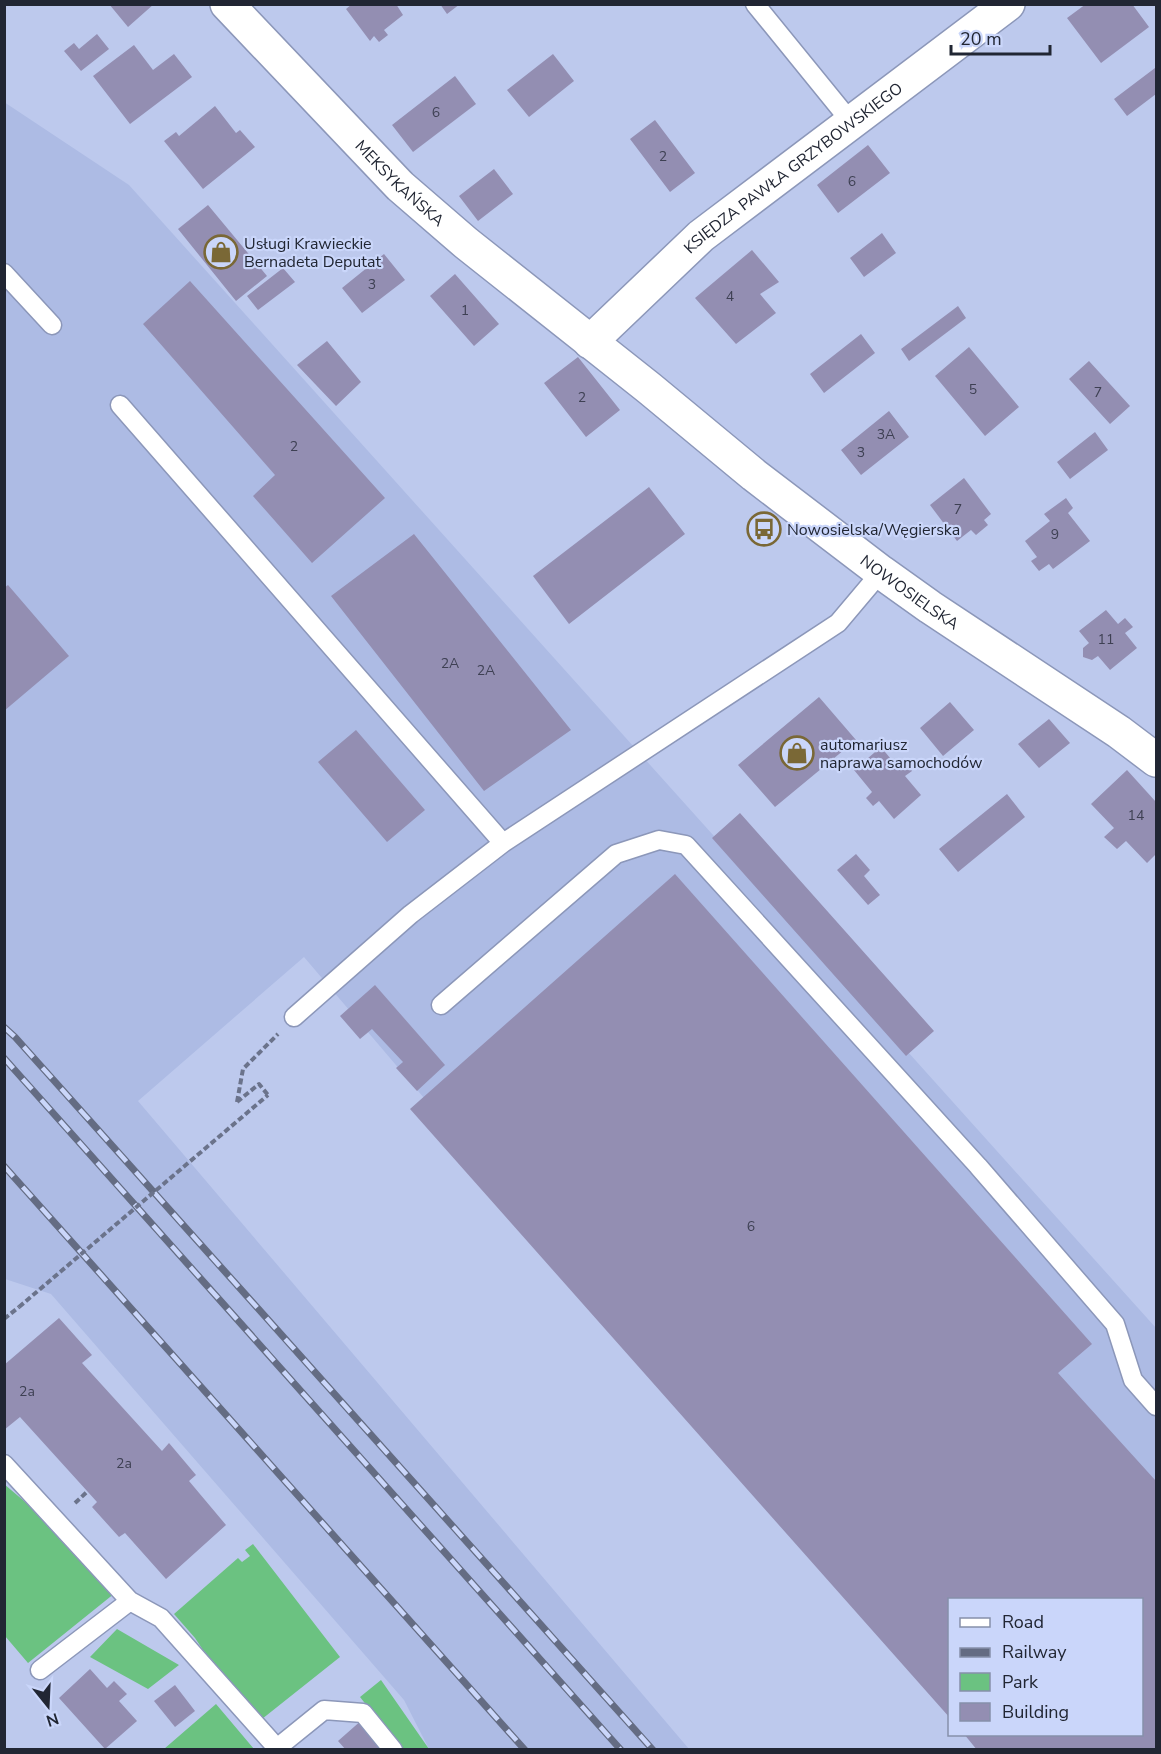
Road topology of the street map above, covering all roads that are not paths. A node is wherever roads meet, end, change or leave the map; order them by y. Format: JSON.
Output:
{"nodes":[{"id":1,"x":227,"y":4,"type":"edge"},
{"id":2,"x":755,"y":4,"type":"edge"},
{"id":3,"x":1008,"y":4,"type":"edge"},
{"id":4,"x":851,"y":122,"type":"junction"},
{"id":5,"x":4,"y":273,"type":"edge"},
{"id":6,"x":52,"y":325,"type":"dead end"},
{"id":7,"x":590,"y":342,"type":"junction"},
{"id":8,"x":120,"y":405,"type":"dead end"},
{"id":9,"x":881,"y":572,"type":"junction"},
{"id":10,"x":1156,"y":759,"type":"edge"},
{"id":11,"x":503,"y":843,"type":"junction"},
{"id":12,"x":441,"y":1005,"type":"dead end"},
{"id":13,"x":294,"y":1017,"type":"road end"},
{"id":14,"x":1156,"y":1406,"type":"edge"},
{"id":15,"x":4,"y":1464,"type":"edge"},
{"id":16,"x":130,"y":1600,"type":"junction"},
{"id":17,"x":40,"y":1670,"type":"dead end"},
{"id":18,"x":276,"y":1749,"type":"edge"},
{"id":19,"x":393,"y":1749,"type":"edge"}],
"edges":[{"from":1,"to":7,"type":"street","name":"MEKSYKAŃSKA"},
{"from":2,"to":4,"type":"lane"},
{"from":3,"to":4,"type":"street","name":"KSIĘDZA PAWŁA GRZYBOWSKIEGO"},
{"from":4,"to":7,"type":"street","name":"KSIĘDZA PAWŁA GRZYBOWSKIEGO"},
{"from":5,"to":6,"type":"lane"},
{"from":7,"to":9,"type":"street","name":"NOWOSIELSKA"},
{"from":8,"to":11,"type":"lane"},
{"from":9,"to":10,"type":"street","name":"NOWOSIELSKA"},
{"from":9,"to":11,"type":"lane"},
{"from":11,"to":13,"type":"lane"},
{"from":12,"to":14,"type":"lane"},
{"from":15,"to":16,"type":"lane"},
{"from":16,"to":17,"type":"lane"},
{"from":16,"to":18,"type":"lane"},
{"from":18,"to":19,"type":"lane"}]}
